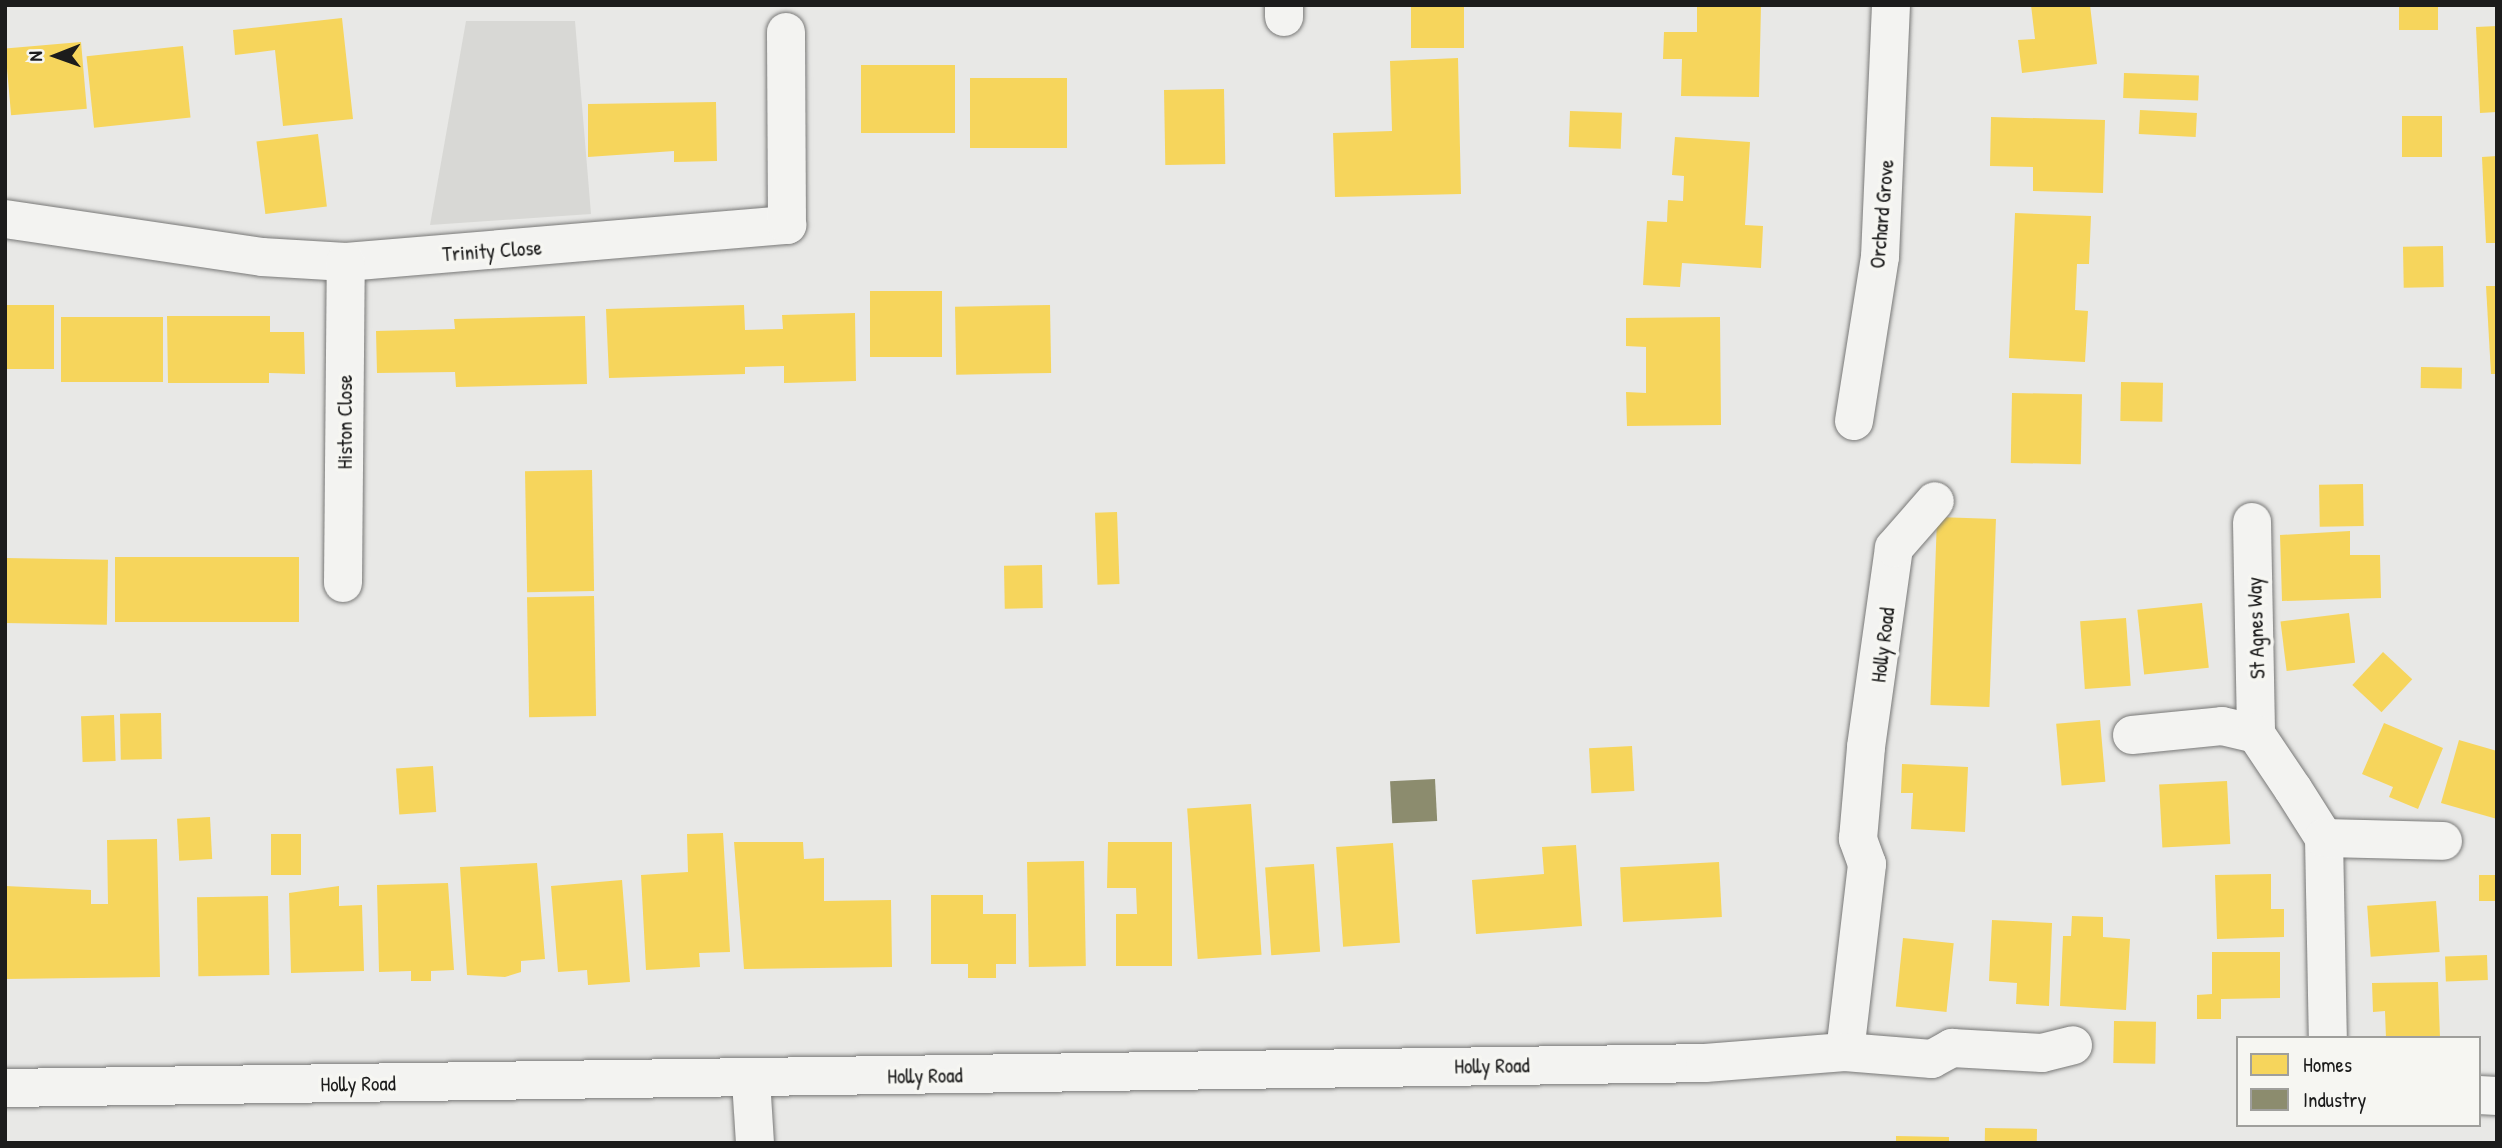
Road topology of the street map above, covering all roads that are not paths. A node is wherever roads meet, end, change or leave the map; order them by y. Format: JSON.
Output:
{"nodes":[{"id":1,"x":1891,"y":5,"type":"edge"},
{"id":2,"x":786,"y":32,"type":"dead end"},
{"id":3,"x":5,"y":219,"type":"edge"},
{"id":4,"x":346,"y":262,"type":"junction"},
{"id":5,"x":1854,"y":421,"type":"dead end"},
{"id":6,"x":1935,"y":501,"type":"dead end"},
{"id":7,"x":2252,"y":522,"type":"dead end"},
{"id":8,"x":344,"y":583,"type":"dead end"},
{"id":9,"x":2256,"y":734,"type":"junction"},
{"id":10,"x":2132,"y":735,"type":"dead end"},
{"id":11,"x":2324,"y":838,"type":"junction"},
{"id":12,"x":2443,"y":841,"type":"dead end"},
{"id":13,"x":2328,"y":1036,"type":"edge"},
{"id":14,"x":2073,"y":1045,"type":"dead end"},
{"id":15,"x":1844,"y":1052,"type":"junction"},
{"id":16,"x":751,"y":1080,"type":"junction"},
{"id":17,"x":5,"y":1088,"type":"edge"},
{"id":18,"x":755,"y":1143,"type":"edge"}],
"edges":[{"from":1,"to":5,"type":"street","name":"Orchard Grove"},
{"from":2,"to":4,"type":"street","name":"Trinity Close"},
{"from":3,"to":4,"type":"street","name":"Trinity Close"},
{"from":4,"to":8,"type":"street","name":"Histon Close"},
{"from":6,"to":15,"type":"street","name":"Holly Road"},
{"from":7,"to":9,"type":"street","name":"St Agnes Way"},
{"from":9,"to":10,"type":"street"},
{"from":9,"to":11,"type":"street"},
{"from":11,"to":12,"type":"street"},
{"from":11,"to":13,"type":"street"},
{"from":14,"to":15,"type":"street","name":"Holly Road"},
{"from":15,"to":16,"type":"street","name":"Holly Road"},
{"from":16,"to":17,"type":"street","name":"Holly Road"},
{"from":16,"to":18,"type":"street"}]}
